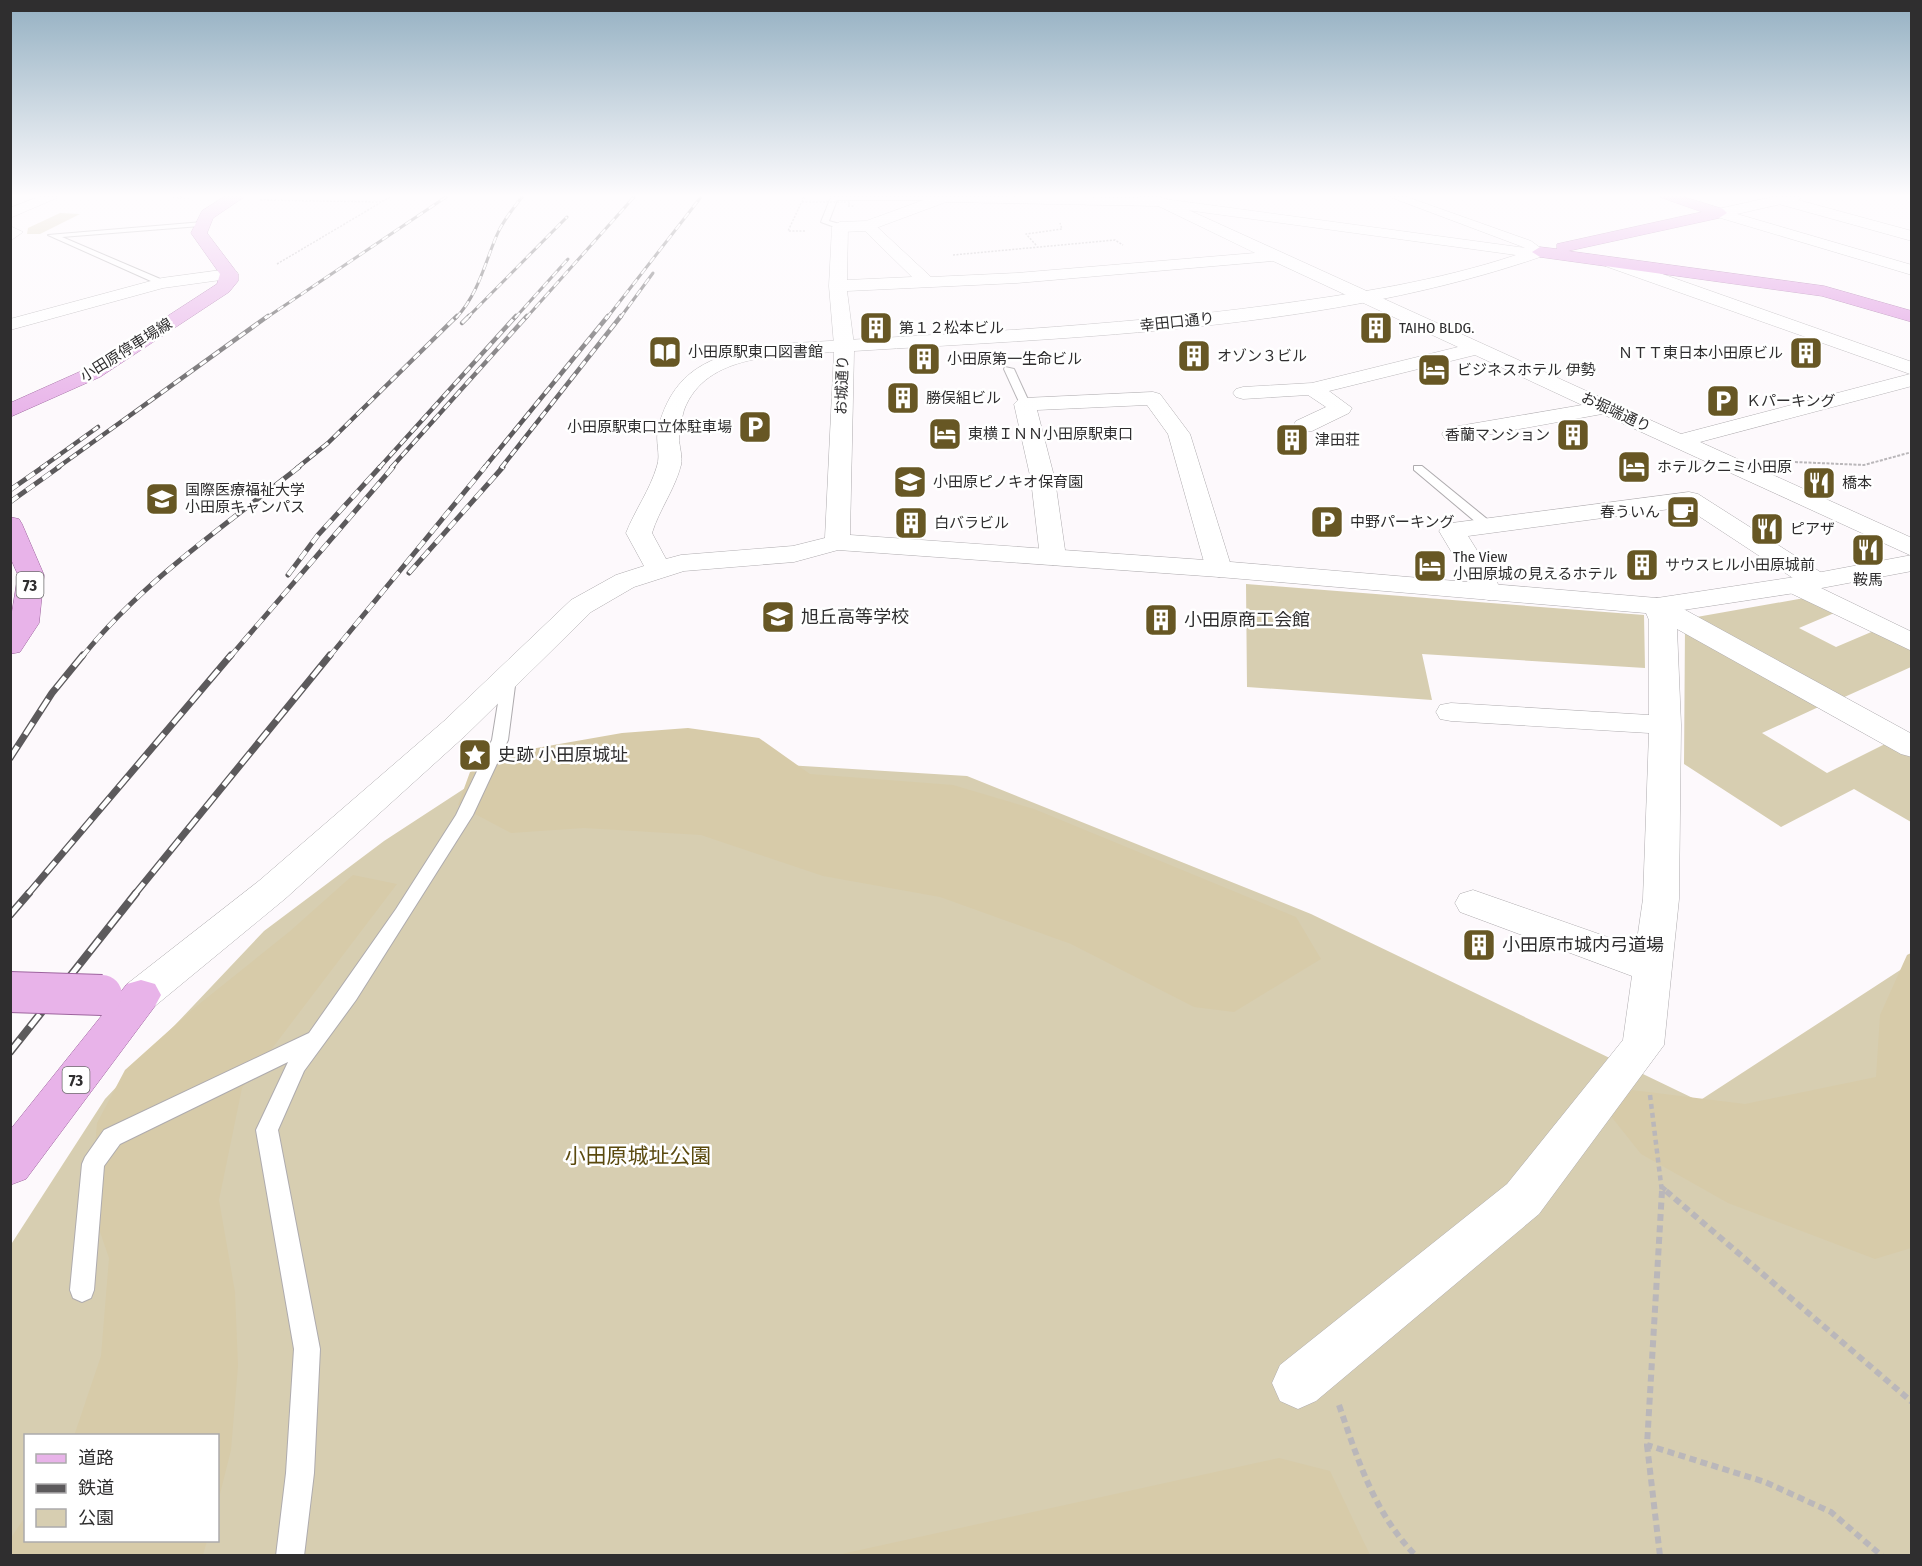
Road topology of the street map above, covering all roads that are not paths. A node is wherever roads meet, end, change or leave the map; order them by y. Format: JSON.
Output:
{"nodes":[{"id":1,"x":132,"y":270,"type":"edge"},
{"id":2,"x":226,"y":270,"type":"edge"},
{"id":3,"x":839,"y":270,"type":"edge"},
{"id":4,"x":914,"y":270,"type":"edge"},
{"id":5,"x":1110,"y":270,"type":"edge"},
{"id":6,"x":1307,"y":270,"type":"edge"},
{"id":7,"x":1482,"y":270,"type":"edge"},
{"id":8,"x":1634,"y":270,"type":"edge"},
{"id":9,"x":1670,"y":270,"type":"edge"},
{"id":10,"x":229,"y":274,"type":"junction"},
{"id":11,"x":162,"y":283,"type":"junction"},
{"id":12,"x":927,"y":283,"type":"junction"},
{"id":13,"x":838,"y":286,"type":"junction"},
{"id":14,"x":1368,"y":297,"type":"junction"},
{"id":15,"x":1911,"y":317,"type":"edge"},
{"id":16,"x":10,"y":325,"type":"edge"},
{"id":17,"x":844,"y":345,"type":"junction"},
{"id":18,"x":1478,"y":348,"type":"junction"},
{"id":19,"x":1010,"y":369,"type":"dead end"},
{"id":20,"x":1911,"y":369,"type":"edge"},
{"id":21,"x":1911,"y":380,"type":"edge"},
{"id":22,"x":1312,"y":389,"type":"junction"},
{"id":23,"x":1243,"y":393,"type":"dead end"},
{"id":24,"x":1024,"y":404,"type":"junction"},
{"id":25,"x":1605,"y":407,"type":"junction"},
{"id":26,"x":10,"y":411,"type":"edge"},
{"id":27,"x":1304,"y":426,"type":"dead end"},
{"id":28,"x":1453,"y":434,"type":"dead end"},
{"id":29,"x":1679,"y":441,"type":"junction"},
{"id":30,"x":1418,"y":468,"type":"dead end"},
{"id":31,"x":1750,"y":474,"type":"junction"},
{"id":32,"x":1703,"y":487,"type":"junction"},
{"id":33,"x":10,"y":524,"type":"edge"},
{"id":34,"x":1488,"y":526,"type":"junction"},
{"id":35,"x":837,"y":542,"type":"junction"},
{"id":36,"x":1911,"y":548,"type":"edge"},
{"id":37,"x":1053,"y":557,"type":"junction"},
{"id":38,"x":1911,"y":563,"type":"edge"},
{"id":39,"x":1219,"y":569,"type":"junction"},
{"id":40,"x":659,"y":570,"type":"junction"},
{"id":41,"x":1805,"y":583,"type":"junction"},
{"id":42,"x":1489,"y":592,"type":"junction"},
{"id":43,"x":1657,"y":606,"type":"junction"},
{"id":44,"x":1911,"y":643,"type":"edge"},
{"id":45,"x":10,"y":646,"type":"edge"},
{"id":46,"x":509,"y":678,"type":"junction"},
{"id":47,"x":1451,"y":712,"type":"dead end"},
{"id":48,"x":1665,"y":725,"type":"junction"},
{"id":49,"x":1911,"y":747,"type":"edge"},
{"id":50,"x":1473,"y":903,"type":"dead end"},
{"id":51,"x":1653,"y":968,"type":"junction"},
{"id":52,"x":10,"y":992,"type":"edge"},
{"id":53,"x":122,"y":995,"type":"junction"},
{"id":54,"x":317,"y":1038,"type":"junction"},
{"id":55,"x":10,"y":1165,"type":"edge"},
{"id":56,"x":82,"y":1290,"type":"dead end"},
{"id":57,"x":1311,"y":1372,"type":"road end"},
{"id":58,"x":290,"y":1556,"type":"edge"}],
"edges":[{"from":1,"to":11,"type":"lane"},
{"from":2,"to":10,"type":"main road"},
{"from":3,"to":13,"type":"street","name":"お城通り"},
{"from":4,"to":12,"type":"street"},
{"from":5,"to":12,"type":"street"},
{"from":6,"to":14,"type":"street","name":"お堀端通り"},
{"from":7,"to":14,"type":"street","name":"幸田口通り"},
{"from":8,"to":20,"type":"street"},
{"from":9,"to":15,"type":"highway"},
{"from":10,"to":11,"type":"street"},
{"from":10,"to":26,"type":"main road","name":"小田原停車場線"},
{"from":11,"to":16,"type":"street"},
{"from":12,"to":13,"type":"street"},
{"from":13,"to":17,"type":"street","name":"お城通り"},
{"from":14,"to":17,"type":"street","name":"幸田口通り"},
{"from":14,"to":18,"type":"street","name":"お堀端通り"},
{"from":17,"to":35,"type":"street","name":"お城通り"},
{"from":17,"to":40,"type":"street","name":"幸田口通り"},
{"from":18,"to":22,"type":"street"},
{"from":18,"to":25,"type":"street","name":"お堀端通り"},
{"from":19,"to":24,"type":"lane"},
{"from":21,"to":29,"type":"street"},
{"from":22,"to":23,"type":"street"},
{"from":22,"to":27,"type":"street"},
{"from":24,"to":37,"type":"street"},
{"from":24,"to":39,"type":"street"},
{"from":25,"to":28,"type":"street"},
{"from":25,"to":29,"type":"street","name":"お堀端通り"},
{"from":29,"to":31,"type":"street","name":"お堀端通り"},
{"from":30,"to":34,"type":"lane"},
{"from":31,"to":32,"type":"street"},
{"from":31,"to":36,"type":"street","name":"お堀端通り"},
{"from":32,"to":34,"type":"street"},
{"from":32,"to":41,"type":"street"},
{"from":33,"to":45,"type":"main road","number":"73"},
{"from":34,"to":42,"type":"street"},
{"from":35,"to":37,"type":"street"},
{"from":35,"to":40,"type":"street"},
{"from":37,"to":39,"type":"street"},
{"from":38,"to":41,"type":"street"},
{"from":39,"to":42,"type":"street"},
{"from":40,"to":46,"type":"street"},
{"from":41,"to":43,"type":"street"},
{"from":41,"to":44,"type":"street"},
{"from":42,"to":43,"type":"street"},
{"from":43,"to":48,"type":"street"},
{"from":43,"to":49,"type":"street"},
{"from":46,"to":53,"type":"street"},
{"from":46,"to":54,"type":"lane"},
{"from":47,"to":48,"type":"street"},
{"from":48,"to":51,"type":"street"},
{"from":50,"to":51,"type":"street"},
{"from":51,"to":57,"type":"street"},
{"from":52,"to":53,"type":"main road","bridge":true},
{"from":53,"to":55,"type":"main road","number":"73"},
{"from":54,"to":56,"type":"lane"},
{"from":54,"to":58,"type":"lane"}]}
